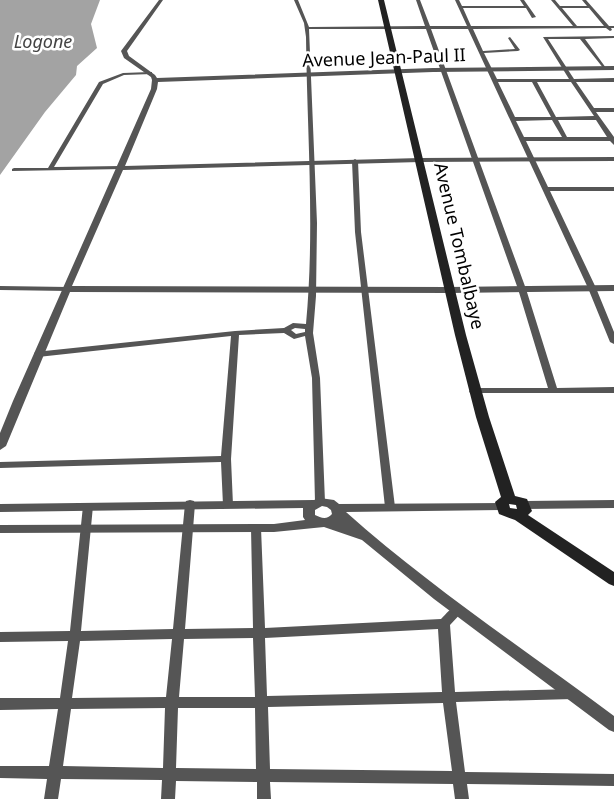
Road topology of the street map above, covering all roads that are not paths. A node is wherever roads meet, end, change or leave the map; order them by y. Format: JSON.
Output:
{"nodes":[{"id":1,"x":161,"y":0,"type":"edge"},
{"id":2,"x":297,"y":0,"type":"edge"},
{"id":3,"x":381,"y":0,"type":"edge"},
{"id":4,"x":418,"y":0,"type":"edge"},
{"id":5,"x":457,"y":0,"type":"edge"},
{"id":6,"x":522,"y":0,"type":"edge"},
{"id":7,"x":554,"y":0,"type":"edge"},
{"id":8,"x":584,"y":0,"type":"edge"},
{"id":9,"x":461,"y":7,"type":"junction"},
{"id":10,"x":527,"y":7,"type":"junction"},
{"id":11,"x":558,"y":7,"type":"junction"},
{"id":12,"x":590,"y":7,"type":"junction"},
{"id":13,"x":534,"y":17,"type":"dead end"},
{"id":14,"x":307,"y":27,"type":"junction"},
{"id":15,"x":387,"y":27,"type":"junction"},
{"id":16,"x":428,"y":27,"type":"junction"},
{"id":17,"x":470,"y":27,"type":"junction"},
{"id":18,"x":576,"y":27,"type":"junction"},
{"id":19,"x":607,"y":27,"type":"junction"},
{"id":20,"x":614,"y":27,"type":"edge"},
{"id":21,"x":614,"y":36,"type":"edge"},
{"id":22,"x":581,"y":37,"type":"junction"},
{"id":23,"x":510,"y":38,"type":"dead end"},
{"id":24,"x":482,"y":52,"type":"junction"},
{"id":25,"x":565,"y":68,"type":"junction"},
{"id":26,"x":604,"y":68,"type":"junction"},
{"id":27,"x":614,"y":68,"type":"edge"},
{"id":28,"x":444,"y":70,"type":"junction"},
{"id":29,"x":490,"y":70,"type":"junction"},
{"id":30,"x":398,"y":71,"type":"junction"},
{"id":31,"x":150,"y":73,"type":"junction"},
{"id":32,"x":309,"y":75,"type":"junction"},
{"id":33,"x":155,"y":80,"type":"junction"},
{"id":34,"x":494,"y":81,"type":"junction"},
{"id":35,"x":534,"y":81,"type":"junction"},
{"id":36,"x":573,"y":81,"type":"junction"},
{"id":37,"x":613,"y":81,"type":"edge"},
{"id":38,"x":592,"y":110,"type":"junction"},
{"id":39,"x":614,"y":110,"type":"edge"},
{"id":40,"x":556,"y":118,"type":"junction"},
{"id":41,"x":597,"y":118,"type":"junction"},
{"id":42,"x":512,"y":119,"type":"junction"},
{"id":43,"x":522,"y":140,"type":"junction"},
{"id":44,"x":567,"y":140,"type":"junction"},
{"id":45,"x":613,"y":141,"type":"edge"},
{"id":46,"x":474,"y":159,"type":"junction"},
{"id":47,"x":614,"y":159,"type":"edge"},
{"id":48,"x":420,"y":160,"type":"junction"},
{"id":49,"x":531,"y":160,"type":"junction"},
{"id":50,"x":355,"y":161,"type":"junction"},
{"id":51,"x":314,"y":162,"type":"junction"},
{"id":52,"x":122,"y":168,"type":"junction"},
{"id":53,"x":50,"y":169,"type":"junction"},
{"id":54,"x":14,"y":170,"type":"dead end"},
{"id":55,"x":545,"y":189,"type":"junction"},
{"id":56,"x":614,"y":189,"type":"edge"},
{"id":57,"x":0,"y":288,"type":"edge"},
{"id":58,"x":312,"y":288,"type":"junction"},
{"id":59,"x":591,"y":288,"type":"junction"},
{"id":60,"x":614,"y":288,"type":"edge"},
{"id":61,"x":69,"y":289,"type":"junction"},
{"id":62,"x":365,"y":289,"type":"junction"},
{"id":63,"x":522,"y":289,"type":"junction"},
{"id":64,"x":449,"y":290,"type":"junction"},
{"id":65,"x":286,"y":330,"type":"junction"},
{"id":66,"x":308,"y":330,"type":"junction"},
{"id":67,"x":235,"y":333,"type":"junction"},
{"id":68,"x":614,"y":342,"type":"edge"},
{"id":69,"x":38,"y":354,"type":"junction"},
{"id":70,"x":553,"y":390,"type":"junction"},
{"id":71,"x":614,"y":390,"type":"edge"},
{"id":72,"x":474,"y":391,"type":"junction"},
{"id":73,"x":0,"y":446,"type":"edge"},
{"id":74,"x":226,"y":459,"type":"junction"},
{"id":75,"x":0,"y":465,"type":"edge"},
{"id":76,"x":505,"y":502,"type":"junction"},
{"id":77,"x":316,"y":503,"type":"junction"},
{"id":78,"x":190,"y":504,"type":"junction"},
{"id":79,"x":614,"y":504,"type":"edge"},
{"id":80,"x":228,"y":505,"type":"junction"},
{"id":81,"x":88,"y":506,"type":"junction"},
{"id":82,"x":390,"y":507,"type":"junction"},
{"id":83,"x":0,"y":508,"type":"edge"},
{"id":84,"x":338,"y":510,"type":"junction"},
{"id":85,"x":522,"y":510,"type":"junction"},
{"id":86,"x":323,"y":523,"type":"junction"},
{"id":87,"x":186,"y":528,"type":"junction"},
{"id":88,"x":256,"y":528,"type":"junction"},
{"id":89,"x":0,"y":529,"type":"edge"},
{"id":90,"x":86,"y":529,"type":"junction"},
{"id":91,"x":367,"y":538,"type":"junction"},
{"id":92,"x":614,"y":580,"type":"edge"},
{"id":93,"x":458,"y":610,"type":"junction"},
{"id":94,"x":444,"y":624,"type":"junction"},
{"id":95,"x":178,"y":633,"type":"junction"},
{"id":96,"x":259,"y":633,"type":"junction"},
{"id":97,"x":75,"y":636,"type":"junction"},
{"id":98,"x":0,"y":638,"type":"edge"},
{"id":99,"x":573,"y":694,"type":"junction"},
{"id":100,"x":449,"y":697,"type":"junction"},
{"id":101,"x":172,"y":702,"type":"junction"},
{"id":102,"x":262,"y":702,"type":"junction"},
{"id":103,"x":0,"y":704,"type":"edge"},
{"id":104,"x":65,"y":704,"type":"junction"},
{"id":105,"x":614,"y":725,"type":"edge"},
{"id":106,"x":0,"y":772,"type":"edge"},
{"id":107,"x":54,"y":772,"type":"junction"},
{"id":108,"x":168,"y":773,"type":"junction"},
{"id":109,"x":263,"y":776,"type":"junction"},
{"id":110,"x":460,"y":778,"type":"junction"},
{"id":111,"x":614,"y":780,"type":"edge"},
{"id":112,"x":51,"y":799,"type":"edge"},
{"id":113,"x":168,"y":799,"type":"edge"},
{"id":114,"x":264,"y":799,"type":"edge"},
{"id":115,"x":462,"y":799,"type":"edge"}],
"edges":[{"from":1,"to":31,"type":"street"},
{"from":2,"to":14,"type":"street"},
{"from":3,"to":15,"type":"main road","name":"Avenue Tombalbaye"},
{"from":4,"to":16,"type":"street"},
{"from":5,"to":9,"type":"street"},
{"from":6,"to":10,"type":"street"},
{"from":7,"to":11,"type":"street"},
{"from":8,"to":12,"type":"street"},
{"from":9,"to":10,"type":"street"},
{"from":9,"to":17,"type":"street"},
{"from":10,"to":13,"type":"street"},
{"from":11,"to":12,"type":"street"},
{"from":11,"to":18,"type":"street"},
{"from":12,"to":19,"type":"street"},
{"from":14,"to":15,"type":"street"},
{"from":14,"to":32,"type":"street"},
{"from":15,"to":16,"type":"street"},
{"from":15,"to":30,"type":"main road","name":"Avenue Tombalbaye"},
{"from":16,"to":17,"type":"street"},
{"from":16,"to":28,"type":"street"},
{"from":17,"to":18,"type":"street"},
{"from":17,"to":24,"type":"street"},
{"from":18,"to":19,"type":"street"},
{"from":19,"to":20,"type":"street"},
{"from":19,"to":21,"type":"street"},
{"from":21,"to":22,"type":"street"},
{"from":22,"to":25,"type":"street"},
{"from":22,"to":26,"type":"street"},
{"from":23,"to":24,"type":"street"},
{"from":24,"to":29,"type":"street"},
{"from":25,"to":26,"type":"street","name":"Avenue Jean-Paul II"},
{"from":25,"to":29,"type":"street","name":"Avenue Jean-Paul II"},
{"from":25,"to":36,"type":"street"},
{"from":26,"to":27,"type":"street","name":"Avenue Jean-Paul II"},
{"from":28,"to":29,"type":"street","name":"Avenue Jean-Paul II"},
{"from":28,"to":30,"type":"street","name":"Avenue Jean-Paul II"},
{"from":28,"to":46,"type":"street"},
{"from":29,"to":34,"type":"street"},
{"from":30,"to":32,"type":"street","name":"Avenue Jean-Paul II"},
{"from":30,"to":48,"type":"main road","name":"Avenue Tombalbaye"},
{"from":31,"to":33,"type":"street"},
{"from":31,"to":53,"type":"street"},
{"from":32,"to":33,"type":"street","name":"Avenue Jean-Paul II"},
{"from":32,"to":51,"type":"street"},
{"from":33,"to":52,"type":"street"},
{"from":34,"to":35,"type":"street"},
{"from":34,"to":42,"type":"street"},
{"from":35,"to":36,"type":"street"},
{"from":35,"to":40,"type":"street"},
{"from":36,"to":37,"type":"street"},
{"from":36,"to":38,"type":"street"},
{"from":38,"to":39,"type":"street"},
{"from":38,"to":41,"type":"street"},
{"from":40,"to":41,"type":"street"},
{"from":40,"to":42,"type":"street"},
{"from":40,"to":44,"type":"street"},
{"from":41,"to":45,"type":"street"},
{"from":42,"to":43,"type":"street"},
{"from":43,"to":44,"type":"street"},
{"from":43,"to":49,"type":"street"},
{"from":44,"to":45,"type":"street"},
{"from":46,"to":48,"type":"street"},
{"from":46,"to":49,"type":"street"},
{"from":46,"to":63,"type":"street"},
{"from":47,"to":49,"type":"street"},
{"from":48,"to":50,"type":"street"},
{"from":48,"to":64,"type":"main road","name":"Avenue Tombalbaye"},
{"from":49,"to":55,"type":"street"},
{"from":50,"to":51,"type":"street"},
{"from":50,"to":62,"type":"street"},
{"from":51,"to":52,"type":"street"},
{"from":51,"to":58,"type":"street"},
{"from":52,"to":53,"type":"street"},
{"from":52,"to":61,"type":"street"},
{"from":53,"to":54,"type":"street"},
{"from":55,"to":56,"type":"street"},
{"from":55,"to":59,"type":"street"},
{"from":57,"to":61,"type":"street"},
{"from":58,"to":61,"type":"street"},
{"from":58,"to":62,"type":"street"},
{"from":58,"to":66,"type":"street"},
{"from":59,"to":60,"type":"street"},
{"from":59,"to":63,"type":"street"},
{"from":59,"to":68,"type":"street"},
{"from":61,"to":69,"type":"street"},
{"from":62,"to":64,"type":"street"},
{"from":62,"to":82,"type":"street"},
{"from":63,"to":64,"type":"street"},
{"from":63,"to":70,"type":"street"},
{"from":64,"to":72,"type":"main road","name":"Avenue Tombalbaye"},
{"from":65,"to":66,"type":"street"},
{"from":65,"to":66,"type":"street"},
{"from":65,"to":67,"type":"street"},
{"from":66,"to":77,"type":"street"},
{"from":67,"to":69,"type":"street"},
{"from":67,"to":74,"type":"street"},
{"from":69,"to":73,"type":"street"},
{"from":70,"to":71,"type":"street"},
{"from":70,"to":72,"type":"street"},
{"from":72,"to":76,"type":"main road","name":"Avenue Tombalbaye"},
{"from":74,"to":75,"type":"street"},
{"from":74,"to":80,"type":"street"},
{"from":76,"to":82,"type":"street"},
{"from":76,"to":85,"type":"main road"},
{"from":77,"to":80,"type":"street"},
{"from":77,"to":84,"type":"street"},
{"from":77,"to":86,"type":"street"},
{"from":78,"to":80,"type":"street"},
{"from":78,"to":81,"type":"street"},
{"from":78,"to":87,"type":"street"},
{"from":79,"to":85,"type":"street"},
{"from":81,"to":83,"type":"street"},
{"from":81,"to":90,"type":"street"},
{"from":82,"to":84,"type":"street"},
{"from":84,"to":86,"type":"street"},
{"from":84,"to":91,"type":"street"},
{"from":85,"to":92,"type":"main road"},
{"from":86,"to":88,"type":"street"},
{"from":86,"to":91,"type":"street"},
{"from":87,"to":88,"type":"street"},
{"from":87,"to":90,"type":"street"},
{"from":87,"to":95,"type":"street"},
{"from":88,"to":96,"type":"street"},
{"from":89,"to":90,"type":"street"},
{"from":90,"to":97,"type":"street"},
{"from":91,"to":93,"type":"street"},
{"from":93,"to":94,"type":"street"},
{"from":93,"to":99,"type":"street"},
{"from":94,"to":96,"type":"street"},
{"from":94,"to":100,"type":"street"},
{"from":95,"to":96,"type":"street"},
{"from":95,"to":97,"type":"street"},
{"from":95,"to":101,"type":"street"},
{"from":96,"to":102,"type":"street"},
{"from":97,"to":98,"type":"street"},
{"from":97,"to":104,"type":"street"},
{"from":99,"to":100,"type":"street"},
{"from":99,"to":105,"type":"street"},
{"from":100,"to":102,"type":"street"},
{"from":100,"to":110,"type":"street"},
{"from":101,"to":102,"type":"street"},
{"from":101,"to":104,"type":"street"},
{"from":101,"to":108,"type":"street"},
{"from":102,"to":109,"type":"street"},
{"from":103,"to":104,"type":"street"},
{"from":104,"to":107,"type":"street"},
{"from":106,"to":107,"type":"street"},
{"from":107,"to":108,"type":"street"},
{"from":107,"to":112,"type":"street"},
{"from":108,"to":109,"type":"street"},
{"from":108,"to":113,"type":"street"},
{"from":109,"to":110,"type":"street"},
{"from":109,"to":114,"type":"street"},
{"from":110,"to":111,"type":"street"},
{"from":110,"to":115,"type":"street"}]}
